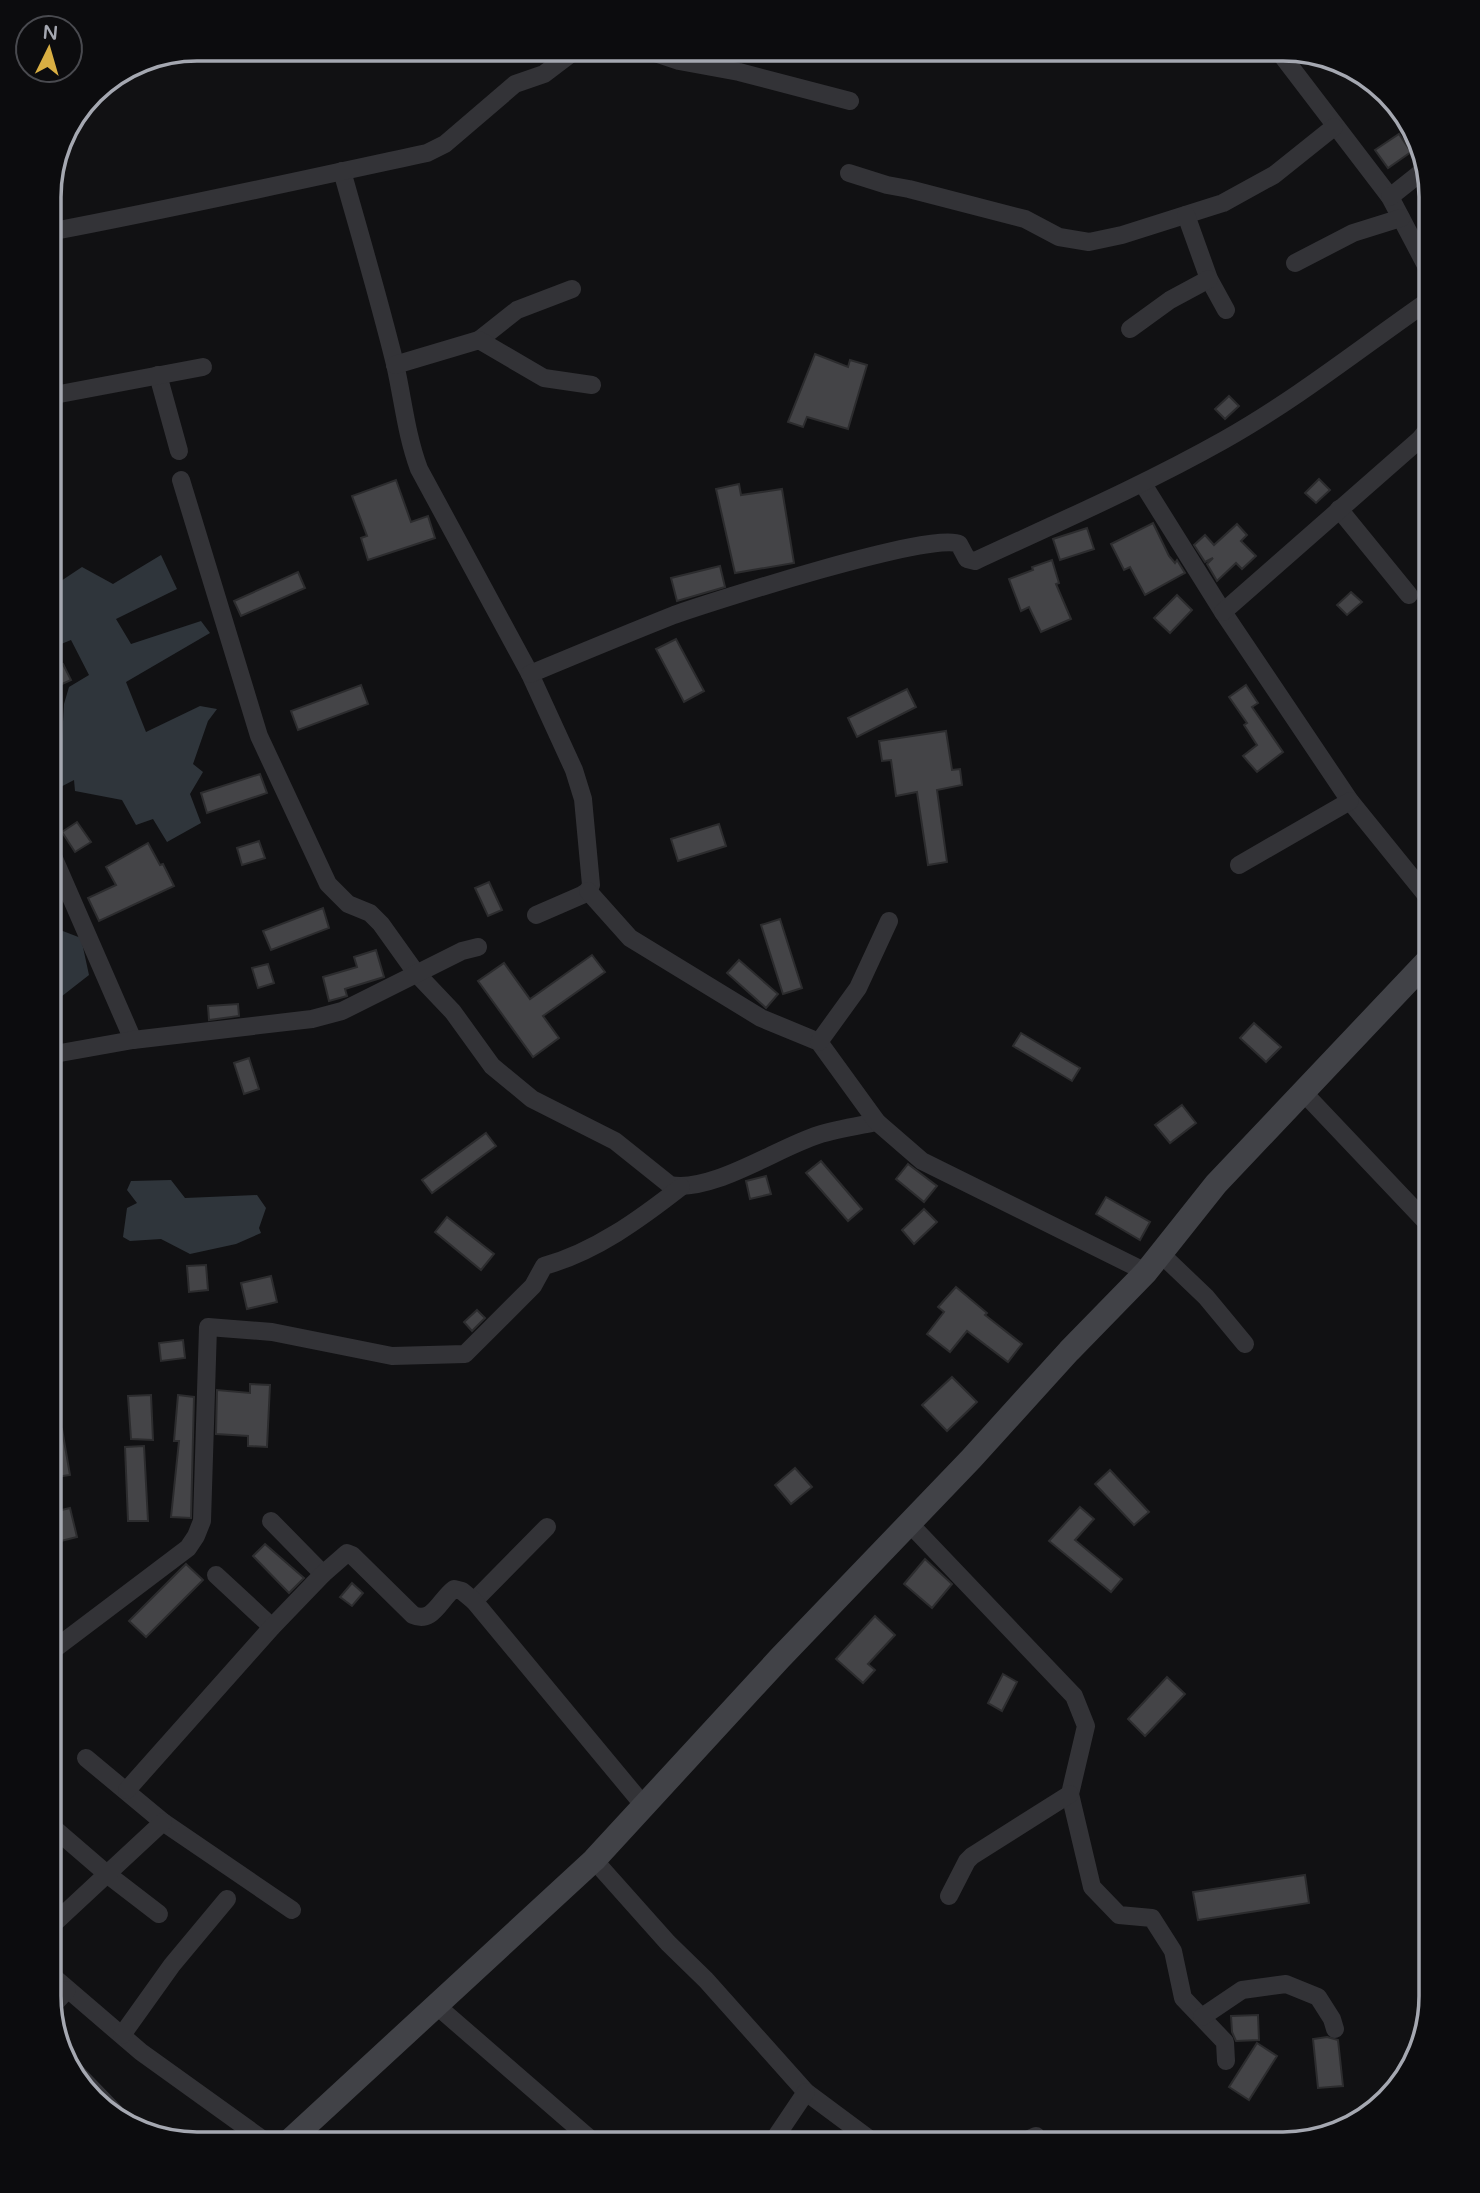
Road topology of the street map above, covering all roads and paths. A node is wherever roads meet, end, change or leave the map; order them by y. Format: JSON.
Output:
{"nodes":[{"id":1,"x":560,"y":62,"type":"edge"},
{"id":2,"x":684,"y":62,"type":"edge"},
{"id":3,"x":1286,"y":62,"type":"edge"},
{"id":4,"x":850,"y":101,"type":"dead end"},
{"id":5,"x":1334,"y":127,"type":"junction"},
{"id":6,"x":342,"y":171,"type":"junction"},
{"id":7,"x":849,"y":173,"type":"dead end"},
{"id":8,"x":1417,"y":175,"type":"edge"},
{"id":9,"x":1390,"y":197,"type":"junction"},
{"id":10,"x":1186,"y":215,"type":"junction"},
{"id":11,"x":1401,"y":218,"type":"junction"},
{"id":12,"x":62,"y":230,"type":"edge"},
{"id":13,"x":1419,"y":252,"type":"edge"},
{"id":14,"x":1295,"y":263,"type":"dead end"},
{"id":15,"x":1209,"y":279,"type":"junction"},
{"id":16,"x":572,"y":289,"type":"dead end"},
{"id":17,"x":1419,"y":307,"type":"edge"},
{"id":18,"x":1226,"y":310,"type":"dead end"},
{"id":19,"x":1130,"y":329,"type":"dead end"},
{"id":20,"x":479,"y":340,"type":"junction"},
{"id":21,"x":395,"y":365,"type":"junction"},
{"id":22,"x":203,"y":367,"type":"dead end"},
{"id":23,"x":158,"y":375,"type":"junction"},
{"id":24,"x":592,"y":384,"type":"dead end"},
{"id":25,"x":62,"y":394,"type":"edge"},
{"id":26,"x":1419,"y":437,"type":"edge"},
{"id":27,"x":179,"y":451,"type":"dead end"},
{"id":28,"x":181,"y":480,"type":"dead end"},
{"id":29,"x":1143,"y":484,"type":"junction"},
{"id":30,"x":1339,"y":509,"type":"junction"},
{"id":31,"x":1409,"y":595,"type":"dead end"},
{"id":32,"x":1223,"y":612,"type":"junction"},
{"id":33,"x":530,"y":674,"type":"junction"},
{"id":34,"x":1350,"y":801,"type":"junction"},
{"id":35,"x":1239,"y":865,"type":"dead end"},
{"id":36,"x":62,"y":876,"type":"edge"},
{"id":37,"x":1419,"y":886,"type":"edge"},
{"id":38,"x":588,"y":891,"type":"junction"},
{"id":39,"x":536,"y":915,"type":"dead end"},
{"id":40,"x":889,"y":921,"type":"dead end"},
{"id":41,"x":478,"y":947,"type":"dead end"},
{"id":42,"x":1419,"y":970,"type":"edge"},
{"id":43,"x":416,"y":973,"type":"junction"},
{"id":44,"x":133,"y":1040,"type":"junction"},
{"id":45,"x":819,"y":1042,"type":"junction"},
{"id":46,"x":62,"y":1053,"type":"edge"},
{"id":47,"x":1303,"y":1092,"type":"junction"},
{"id":48,"x":877,"y":1122,"type":"junction"},
{"id":49,"x":681,"y":1187,"type":"junction"},
{"id":50,"x":1419,"y":1214,"type":"edge"},
{"id":51,"x":1154,"y":1263,"type":"junction"},
{"id":52,"x":1245,"y":1344,"type":"dead end"},
{"id":53,"x":271,"y":1521,"type":"dead end"},
{"id":54,"x":909,"y":1523,"type":"junction"},
{"id":55,"x":547,"y":1527,"type":"dead end"},
{"id":56,"x":323,"y":1574,"type":"junction"},
{"id":57,"x":216,"y":1575,"type":"dead end"},
{"id":58,"x":474,"y":1601,"type":"junction"},
{"id":59,"x":272,"y":1627,"type":"junction"},
{"id":60,"x":61,"y":1644,"type":"edge"},
{"id":61,"x":86,"y":1758,"type":"dead end"},
{"id":62,"x":127,"y":1790,"type":"junction"},
{"id":63,"x":1070,"y":1794,"type":"junction"},
{"id":64,"x":645,"y":1807,"type":"junction"},
{"id":65,"x":163,"y":1822,"type":"junction"},
{"id":66,"x":61,"y":1834,"type":"edge"},
{"id":67,"x":594,"y":1860,"type":"junction"},
{"id":68,"x":107,"y":1874,"type":"junction"},
{"id":69,"x":949,"y":1896,"type":"dead end"},
{"id":70,"x":227,"y":1899,"type":"dead end"},
{"id":71,"x":292,"y":1910,"type":"dead end"},
{"id":72,"x":159,"y":1914,"type":"dead end"},
{"id":73,"x":61,"y":1917,"type":"edge"},
{"id":74,"x":61,"y":1984,"type":"edge"},
{"id":75,"x":67,"y":1990,"type":"junction"},
{"id":76,"x":61,"y":1996,"type":"edge"},
{"id":77,"x":437,"y":2006,"type":"junction"},
{"id":78,"x":1202,"y":2017,"type":"junction"},
{"id":79,"x":1335,"y":2029,"type":"dead end"},
{"id":80,"x":122,"y":2035,"type":"junction"},
{"id":81,"x":1226,"y":2061,"type":"dead end"},
{"id":82,"x":806,"y":2092,"type":"junction"},
{"id":83,"x":251,"y":2131,"type":"edge"},
{"id":84,"x":300,"y":2131,"type":"edge"},
{"id":85,"x":581,"y":2131,"type":"edge"},
{"id":86,"x":779,"y":2132,"type":"edge"},
{"id":87,"x":859,"y":2132,"type":"edge"}],
"edges":[{"from":1,"to":6,"type":"street"},
{"from":2,"to":4,"type":"street"},
{"from":3,"to":5,"type":"street"},
{"from":5,"to":9,"type":"street"},
{"from":5,"to":10,"type":"street"},
{"from":6,"to":12,"type":"street"},
{"from":6,"to":21,"type":"street"},
{"from":7,"to":10,"type":"street"},
{"from":8,"to":9,"type":"street"},
{"from":9,"to":11,"type":"street"},
{"from":10,"to":15,"type":"street"},
{"from":11,"to":13,"type":"street"},
{"from":11,"to":14,"type":"street"},
{"from":15,"to":18,"type":"street"},
{"from":15,"to":19,"type":"street"},
{"from":16,"to":20,"type":"street"},
{"from":17,"to":29,"type":"street"},
{"from":20,"to":21,"type":"street"},
{"from":20,"to":24,"type":"street"},
{"from":21,"to":33,"type":"street"},
{"from":22,"to":23,"type":"street"},
{"from":23,"to":25,"type":"street"},
{"from":23,"to":27,"type":"street"},
{"from":26,"to":30,"type":"street"},
{"from":28,"to":43,"type":"street"},
{"from":29,"to":32,"type":"street"},
{"from":29,"to":33,"type":"street"},
{"from":30,"to":31,"type":"street"},
{"from":30,"to":32,"type":"street"},
{"from":32,"to":34,"type":"street"},
{"from":33,"to":38,"type":"street"},
{"from":34,"to":35,"type":"street"},
{"from":34,"to":37,"type":"street"},
{"from":36,"to":44,"type":"street"},
{"from":38,"to":39,"type":"street"},
{"from":38,"to":45,"type":"street"},
{"from":40,"to":45,"type":"street"},
{"from":41,"to":43,"type":"street"},
{"from":42,"to":47,"type":"street"},
{"from":43,"to":44,"type":"street"},
{"from":43,"to":49,"type":"street"},
{"from":44,"to":46,"type":"street"},
{"from":45,"to":48,"type":"street"},
{"from":47,"to":50,"type":"street"},
{"from":47,"to":51,"type":"street"},
{"from":48,"to":49,"type":"street"},
{"from":48,"to":51,"type":"street"},
{"from":49,"to":60,"type":"street"},
{"from":51,"to":52,"type":"street"},
{"from":51,"to":54,"type":"street"},
{"from":53,"to":56,"type":"street"},
{"from":54,"to":63,"type":"street"},
{"from":54,"to":64,"type":"street"},
{"from":55,"to":58,"type":"street"},
{"from":56,"to":58,"type":"street"},
{"from":56,"to":59,"type":"street"},
{"from":57,"to":59,"type":"street"},
{"from":58,"to":64,"type":"street"},
{"from":59,"to":62,"type":"street"},
{"from":61,"to":62,"type":"street"},
{"from":62,"to":65,"type":"street"},
{"from":63,"to":69,"type":"street"},
{"from":63,"to":78,"type":"street"},
{"from":64,"to":67,"type":"street"},
{"from":65,"to":68,"type":"street"},
{"from":65,"to":71,"type":"street"},
{"from":66,"to":68,"type":"street"},
{"from":67,"to":77,"type":"street"},
{"from":67,"to":82,"type":"street"},
{"from":68,"to":72,"type":"street"},
{"from":68,"to":73,"type":"street"},
{"from":70,"to":80,"type":"street"},
{"from":74,"to":75,"type":"street"},
{"from":75,"to":76,"type":"street"},
{"from":75,"to":80,"type":"street"},
{"from":77,"to":84,"type":"street"},
{"from":77,"to":85,"type":"street"},
{"from":78,"to":79,"type":"street"},
{"from":78,"to":81,"type":"street"},
{"from":80,"to":83,"type":"street"},
{"from":82,"to":86,"type":"street"},
{"from":82,"to":87,"type":"street"}]}
